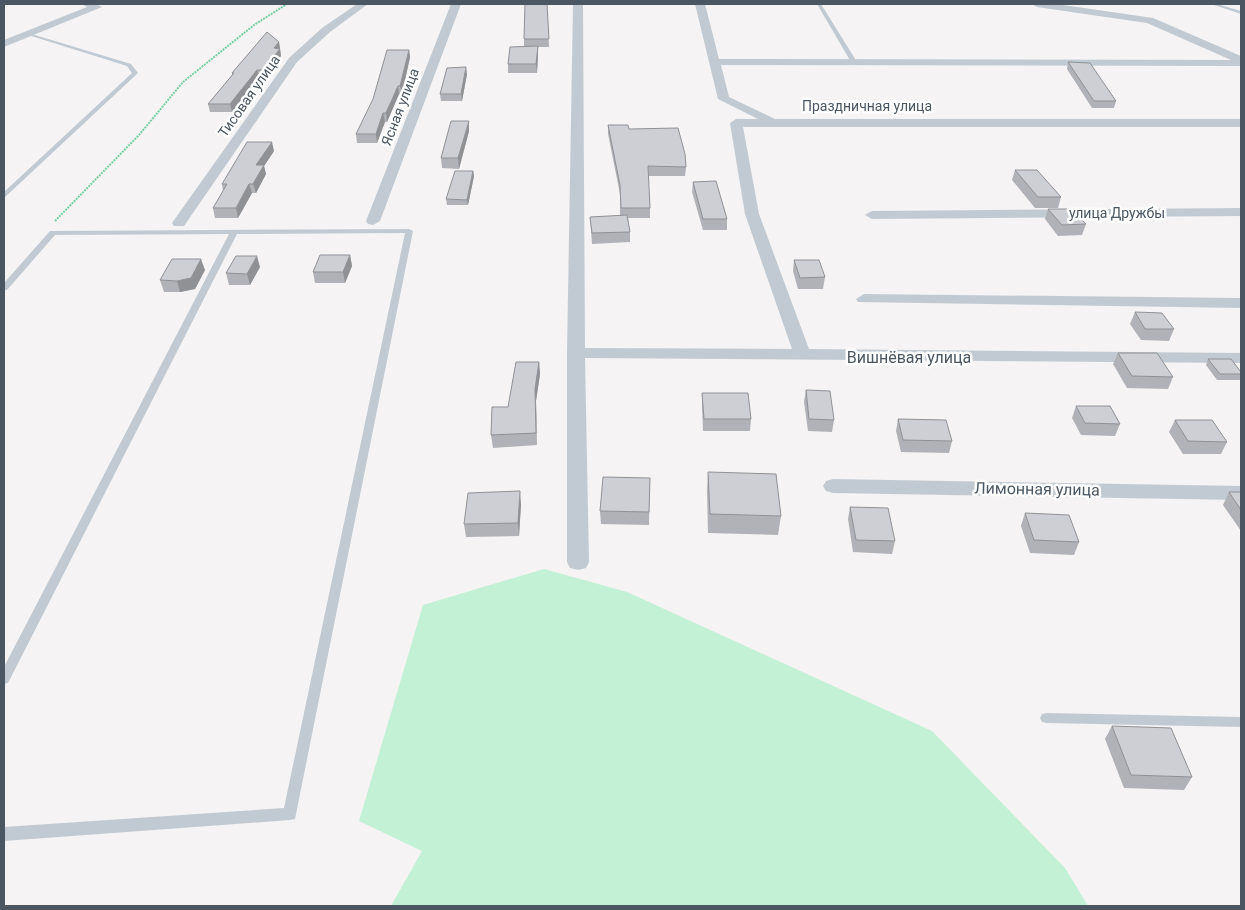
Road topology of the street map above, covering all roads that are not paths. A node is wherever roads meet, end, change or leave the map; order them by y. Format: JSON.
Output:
{"nodes":[{"id":1,"x":110,"y":4,"type":"edge"},
{"id":2,"x":363,"y":4,"type":"edge"},
{"id":3,"x":456,"y":4,"type":"edge"},
{"id":4,"x":578,"y":4,"type":"edge"},
{"id":5,"x":700,"y":4,"type":"edge"},
{"id":6,"x":819,"y":4,"type":"edge"},
{"id":7,"x":1041,"y":4,"type":"edge"},
{"id":8,"x":1212,"y":4,"type":"edge"},
{"id":9,"x":92,"y":6,"type":"edge"},
{"id":10,"x":1241,"y":13,"type":"edge"},
{"id":11,"x":63,"y":18,"type":"junction"},
{"id":12,"x":4,"y":33,"type":"edge"},
{"id":13,"x":28,"y":33,"type":"junction"},
{"id":14,"x":4,"y":44,"type":"edge"},
{"id":15,"x":1241,"y":61,"type":"edge"},
{"id":16,"x":714,"y":62,"type":"junction"},
{"id":17,"x":854,"y":62,"type":"junction"},
{"id":18,"x":773,"y":122,"type":"junction"},
{"id":19,"x":1235,"y":123,"type":"edge"},
{"id":20,"x":1241,"y":134,"type":"edge"},
{"id":21,"x":4,"y":196,"type":"edge"},
{"id":22,"x":1241,"y":212,"type":"edge"},
{"id":23,"x":872,"y":215,"type":"dead end"},
{"id":24,"x":373,"y":221,"type":"dead end"},
{"id":25,"x":179,"y":224,"type":"dead end"},
{"id":26,"x":234,"y":232,"type":"junction"},
{"id":27,"x":4,"y":288,"type":"edge"},
{"id":28,"x":864,"y":299,"type":"dead end"},
{"id":29,"x":1241,"y":303,"type":"edge"},
{"id":30,"x":576,"y":353,"type":"junction"},
{"id":31,"x":802,"y":356,"type":"junction"},
{"id":32,"x":1241,"y":358,"type":"edge"},
{"id":33,"x":833,"y":486,"type":"dead end"},
{"id":34,"x":1241,"y":493,"type":"edge"},
{"id":35,"x":578,"y":562,"type":"dead end"},
{"id":36,"x":4,"y":679,"type":"edge"},
{"id":37,"x":1047,"y":718,"type":"dead end"},
{"id":38,"x":1241,"y":722,"type":"edge"},
{"id":39,"x":4,"y":834,"type":"edge"}],
"edges":[{"from":1,"to":9,"type":"street"},
{"from":2,"to":25,"type":"street","name":"Тисовая улица"},
{"from":3,"to":24,"type":"street","name":"Ясная улица"},
{"from":4,"to":30,"type":"street"},
{"from":5,"to":16,"type":"street"},
{"from":6,"to":17,"type":"lane"},
{"from":7,"to":15,"type":"street"},
{"from":8,"to":10,"type":"lane"},
{"from":9,"to":11,"type":"street"},
{"from":11,"to":12,"type":"street"},
{"from":11,"to":13,"type":"street"},
{"from":13,"to":14,"type":"street"},
{"from":13,"to":21,"type":"lane"},
{"from":15,"to":17,"type":"street"},
{"from":16,"to":17,"type":"street"},
{"from":16,"to":18,"type":"street"},
{"from":18,"to":19,"type":"street","name":"Праздничная улица"},
{"from":18,"to":31,"type":"street","name":"Праздничная улица"},
{"from":19,"to":20,"type":"street"},
{"from":22,"to":23,"type":"street","name":"улица Дружбы"},
{"from":26,"to":27,"type":"lane"},
{"from":26,"to":36,"type":"lane"},
{"from":26,"to":39,"type":"lane"},
{"from":28,"to":29,"type":"street"},
{"from":30,"to":31,"type":"street","name":"Вишнёвая улица"},
{"from":30,"to":35,"type":"street"},
{"from":31,"to":32,"type":"street","name":"Вишнёвая улица"},
{"from":33,"to":34,"type":"street","name":"Лимонная улица"},
{"from":37,"to":38,"type":"lane"}]}
